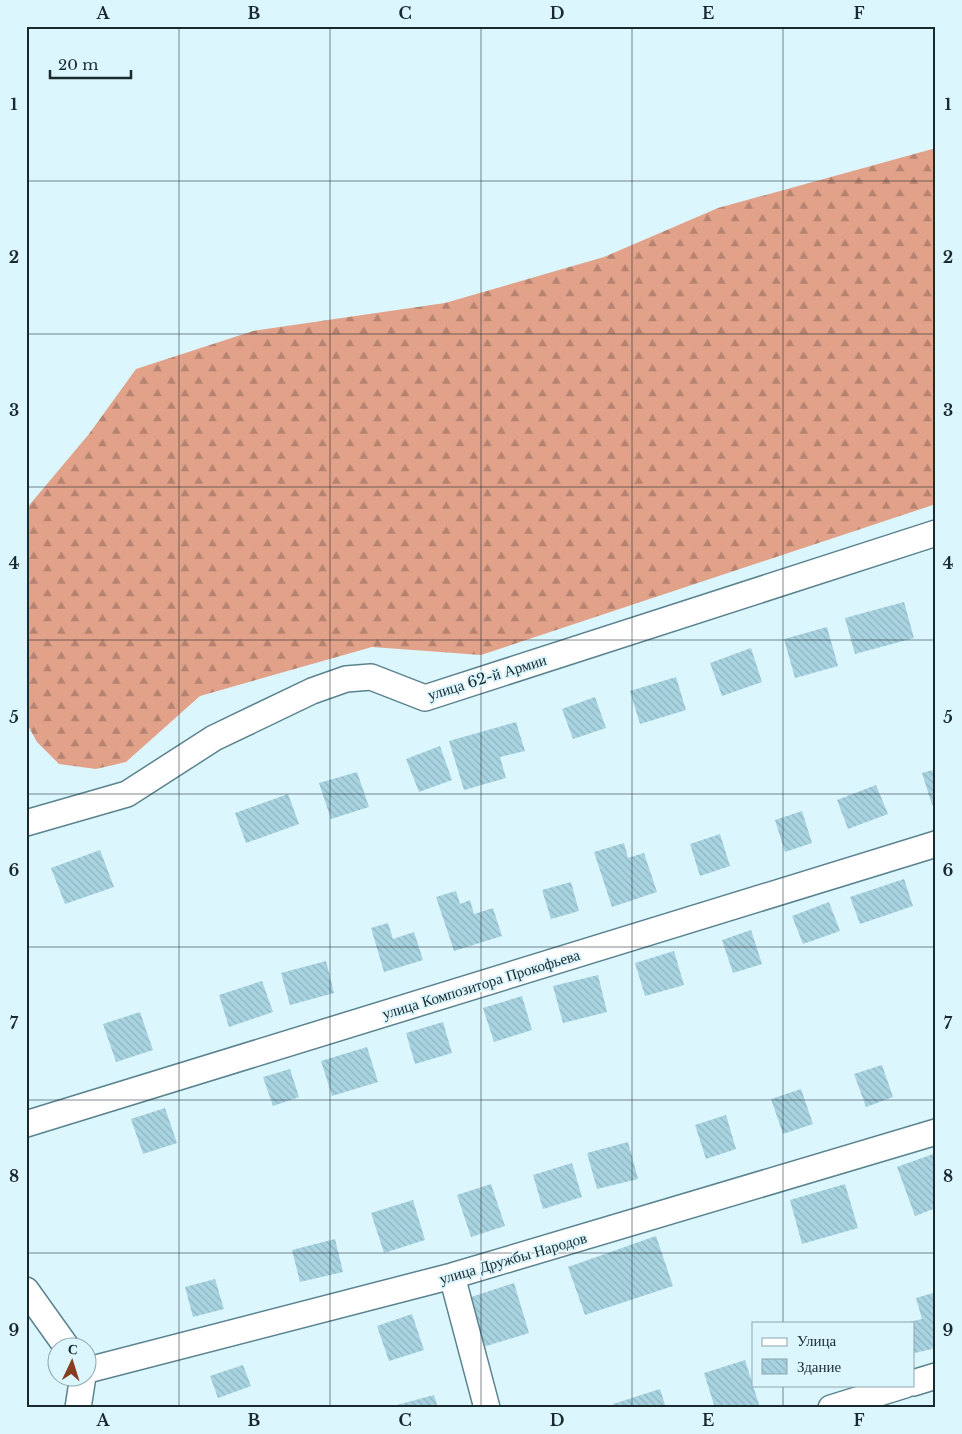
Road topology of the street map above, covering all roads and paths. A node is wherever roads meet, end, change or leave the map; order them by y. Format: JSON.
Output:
{"nodes":[{"id":1,"x":936,"y":533,"type":"edge"},
{"id":2,"x":26,"y":823,"type":"edge"},
{"id":3,"x":936,"y":844,"type":"edge"},
{"id":4,"x":26,"y":1124,"type":"edge"},
{"id":5,"x":936,"y":1132,"type":"edge"},
{"id":6,"x":452,"y":1276,"type":"junction"},
{"id":7,"x":26,"y":1290,"type":"edge"},
{"id":8,"x":59,"y":1336,"type":"edge"},
{"id":9,"x":98,"y":1367,"type":"edge"},
{"id":10,"x":936,"y":1376,"type":"edge"},
{"id":11,"x":914,"y":1383,"type":"edge"},
{"id":12,"x":81,"y":1386,"type":"edge"},
{"id":13,"x":902,"y":1386,"type":"edge"},
{"id":14,"x":78,"y":1408,"type":"edge"},
{"id":15,"x":487,"y":1408,"type":"edge"},
{"id":16,"x":831,"y":1408,"type":"edge"}],
"edges":[{"from":1,"to":2,"type":"street","name":"улица 62-й Армии"},
{"from":3,"to":4,"type":"street","name":"улица Композитора Прокофьева"},
{"from":5,"to":6,"type":"street","name":"улица Дружбы Народов"},
{"from":6,"to":9,"type":"street","name":"улица Дружбы Народов"},
{"from":6,"to":15,"type":"street"},
{"from":7,"to":8,"type":"street"},
{"from":10,"to":11,"type":"street"},
{"from":12,"to":14,"type":"street"},
{"from":13,"to":16,"type":"street"}]}
